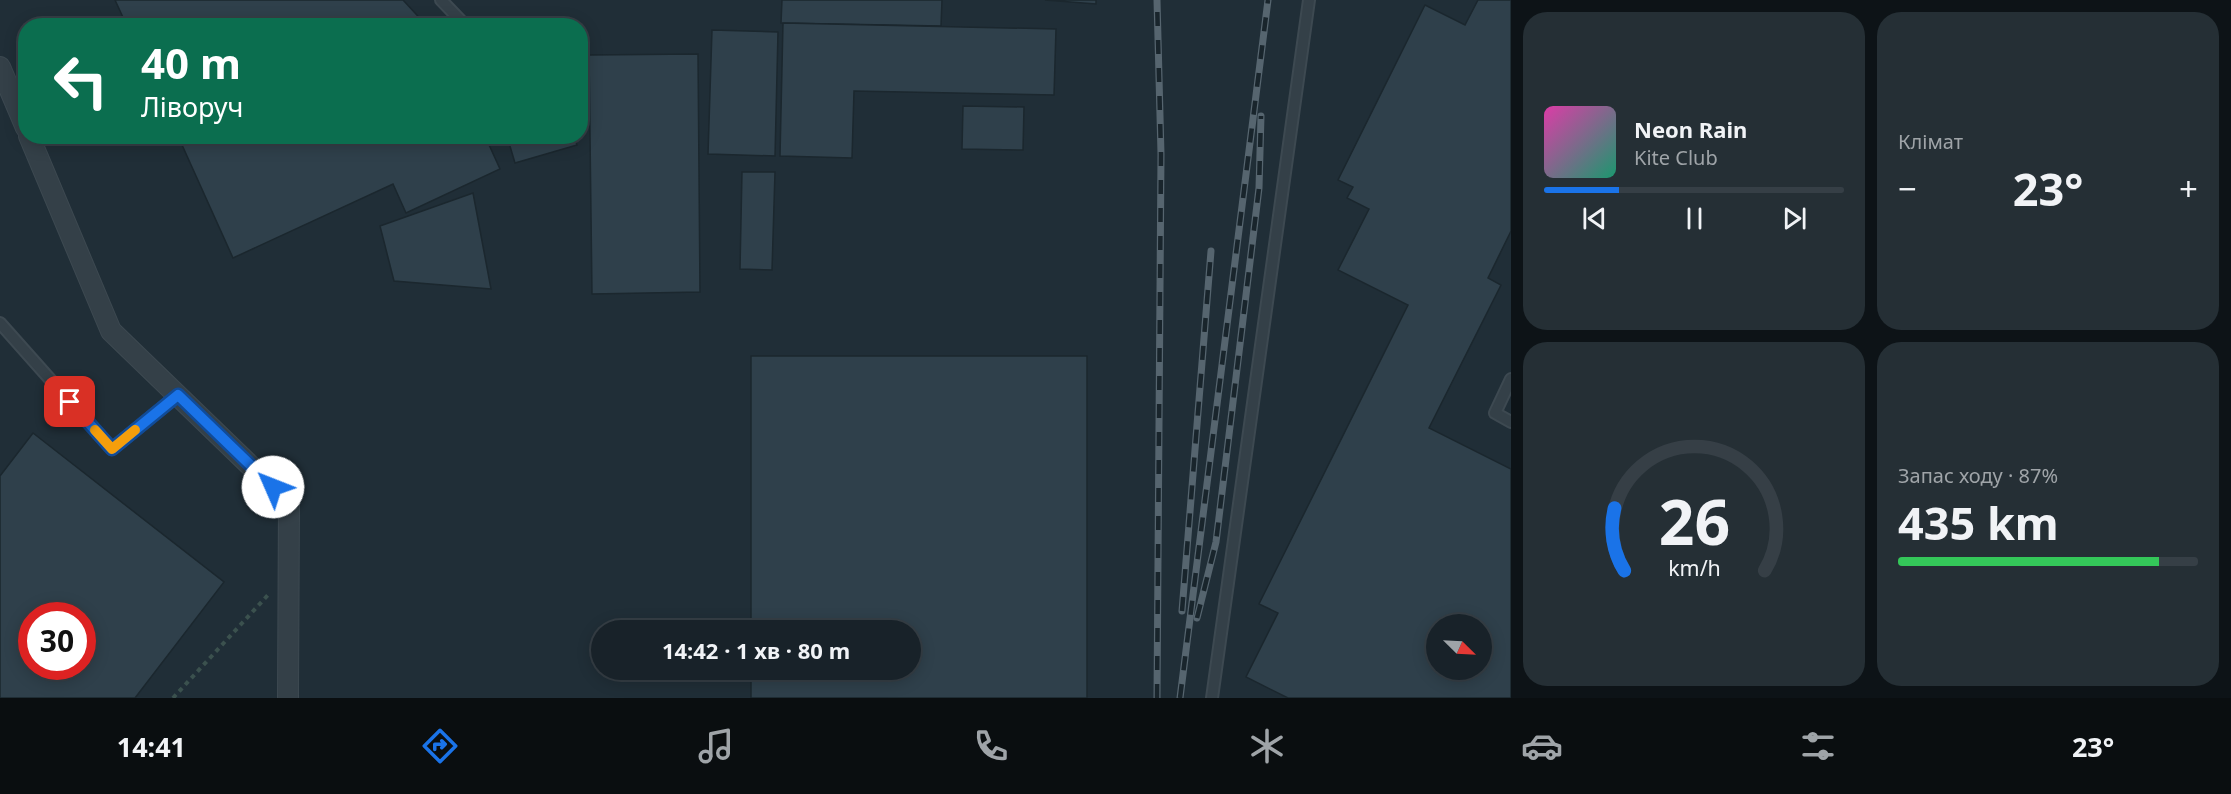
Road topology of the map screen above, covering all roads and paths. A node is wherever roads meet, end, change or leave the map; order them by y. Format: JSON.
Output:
{"nodes":[{"id":1,"x":441,"y":0,"type":"edge"},
{"id":2,"x":1309,"y":0,"type":"edge"},
{"id":3,"x":458,"y":18,"type":"edge"},
{"id":4,"x":0,"y":67,"type":"edge"},
{"id":5,"x":18,"y":109,"type":"edge"},
{"id":6,"x":32,"y":144,"type":"edge"},
{"id":7,"x":0,"y":323,"type":"edge"},
{"id":8,"x":1511,"y":379,"type":"edge"},
{"id":9,"x":178,"y":395,"type":"junction"},
{"id":10,"x":1511,"y":422,"type":"edge"},
{"id":11,"x":289,"y":573,"type":"junction"},
{"id":12,"x":173,"y":698,"type":"edge"},
{"id":13,"x":288,"y":698,"type":"edge"},
{"id":14,"x":1212,"y":698,"type":"edge"}],
"edges":[{"from":1,"to":3,"type":"lane"},
{"from":2,"to":14,"type":"lane"},
{"from":4,"to":5,"type":"street"},
{"from":6,"to":9,"type":"street"},
{"from":7,"to":9,"type":"lane"},
{"from":8,"to":10,"type":"lane"},
{"from":9,"to":11,"type":"street"},
{"from":11,"to":12,"type":"path"},
{"from":11,"to":13,"type":"street"}]}
